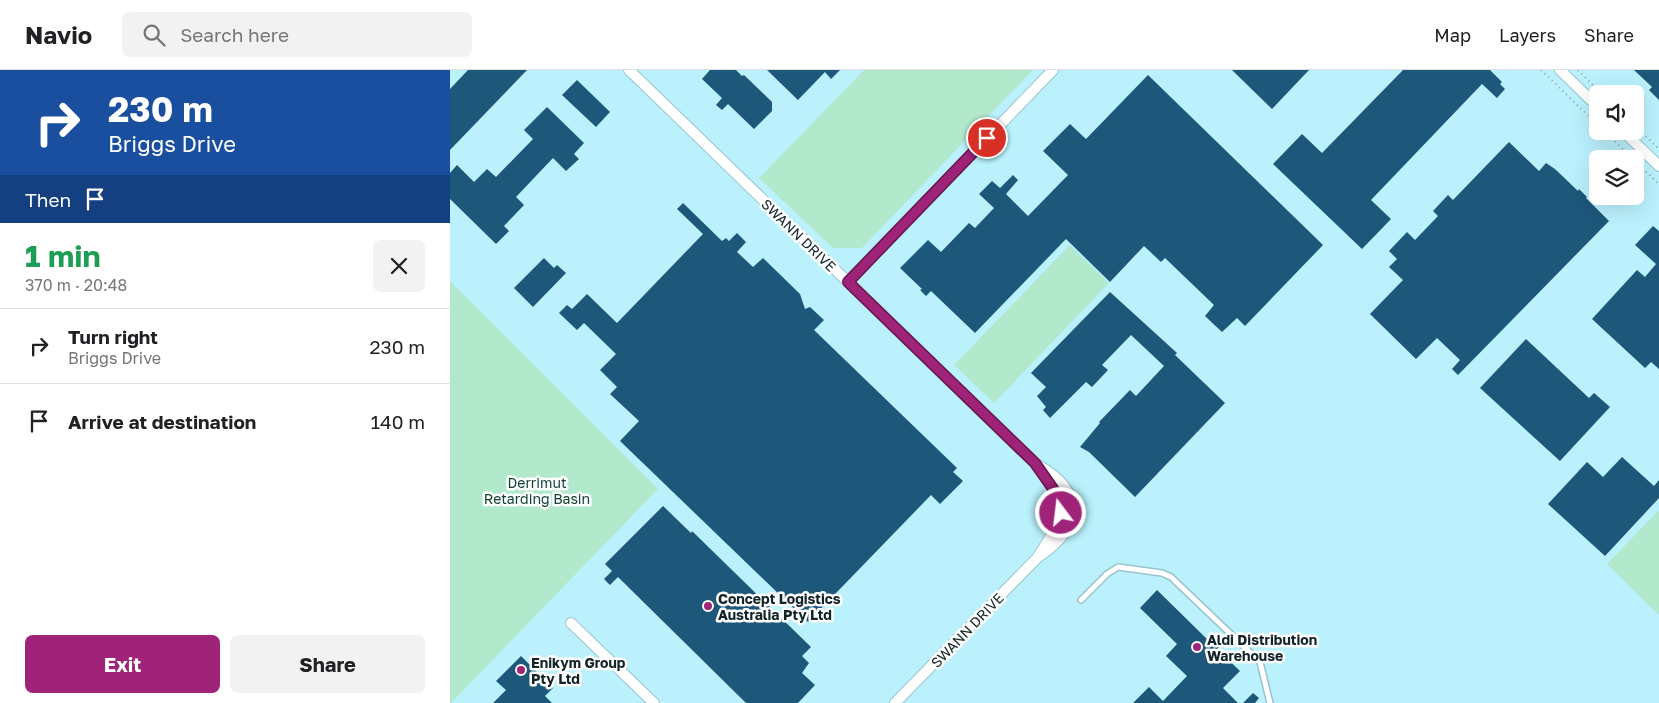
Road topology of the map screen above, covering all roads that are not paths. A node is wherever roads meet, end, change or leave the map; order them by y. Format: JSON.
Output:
{"nodes":[{"id":1,"x":629,"y":70,"type":"edge"},
{"id":2,"x":1053,"y":70,"type":"edge"},
{"id":3,"x":1560,"y":70,"type":"edge"},
{"id":4,"x":1589,"y":98,"type":"edge"},
{"id":5,"x":1632,"y":140,"type":"edge"},
{"id":6,"x":1659,"y":166,"type":"edge"},
{"id":7,"x":848,"y":282,"type":"junction"},
{"id":8,"x":1081,"y":600,"type":"dead end"},
{"id":9,"x":571,"y":623,"type":"dead end"},
{"id":10,"x":654,"y":703,"type":"edge"},
{"id":11,"x":895,"y":703,"type":"edge"},
{"id":12,"x":1270,"y":703,"type":"edge"}],
"edges":[{"from":1,"to":7,"type":"street","name":"SWANN DRIVE"},
{"from":2,"to":7,"type":"street"},
{"from":3,"to":4,"type":"street"},
{"from":5,"to":6,"type":"street"},
{"from":7,"to":11,"type":"street","name":"SWANN DRIVE"},
{"from":8,"to":12,"type":"lane"},
{"from":9,"to":10,"type":"street"}]}
